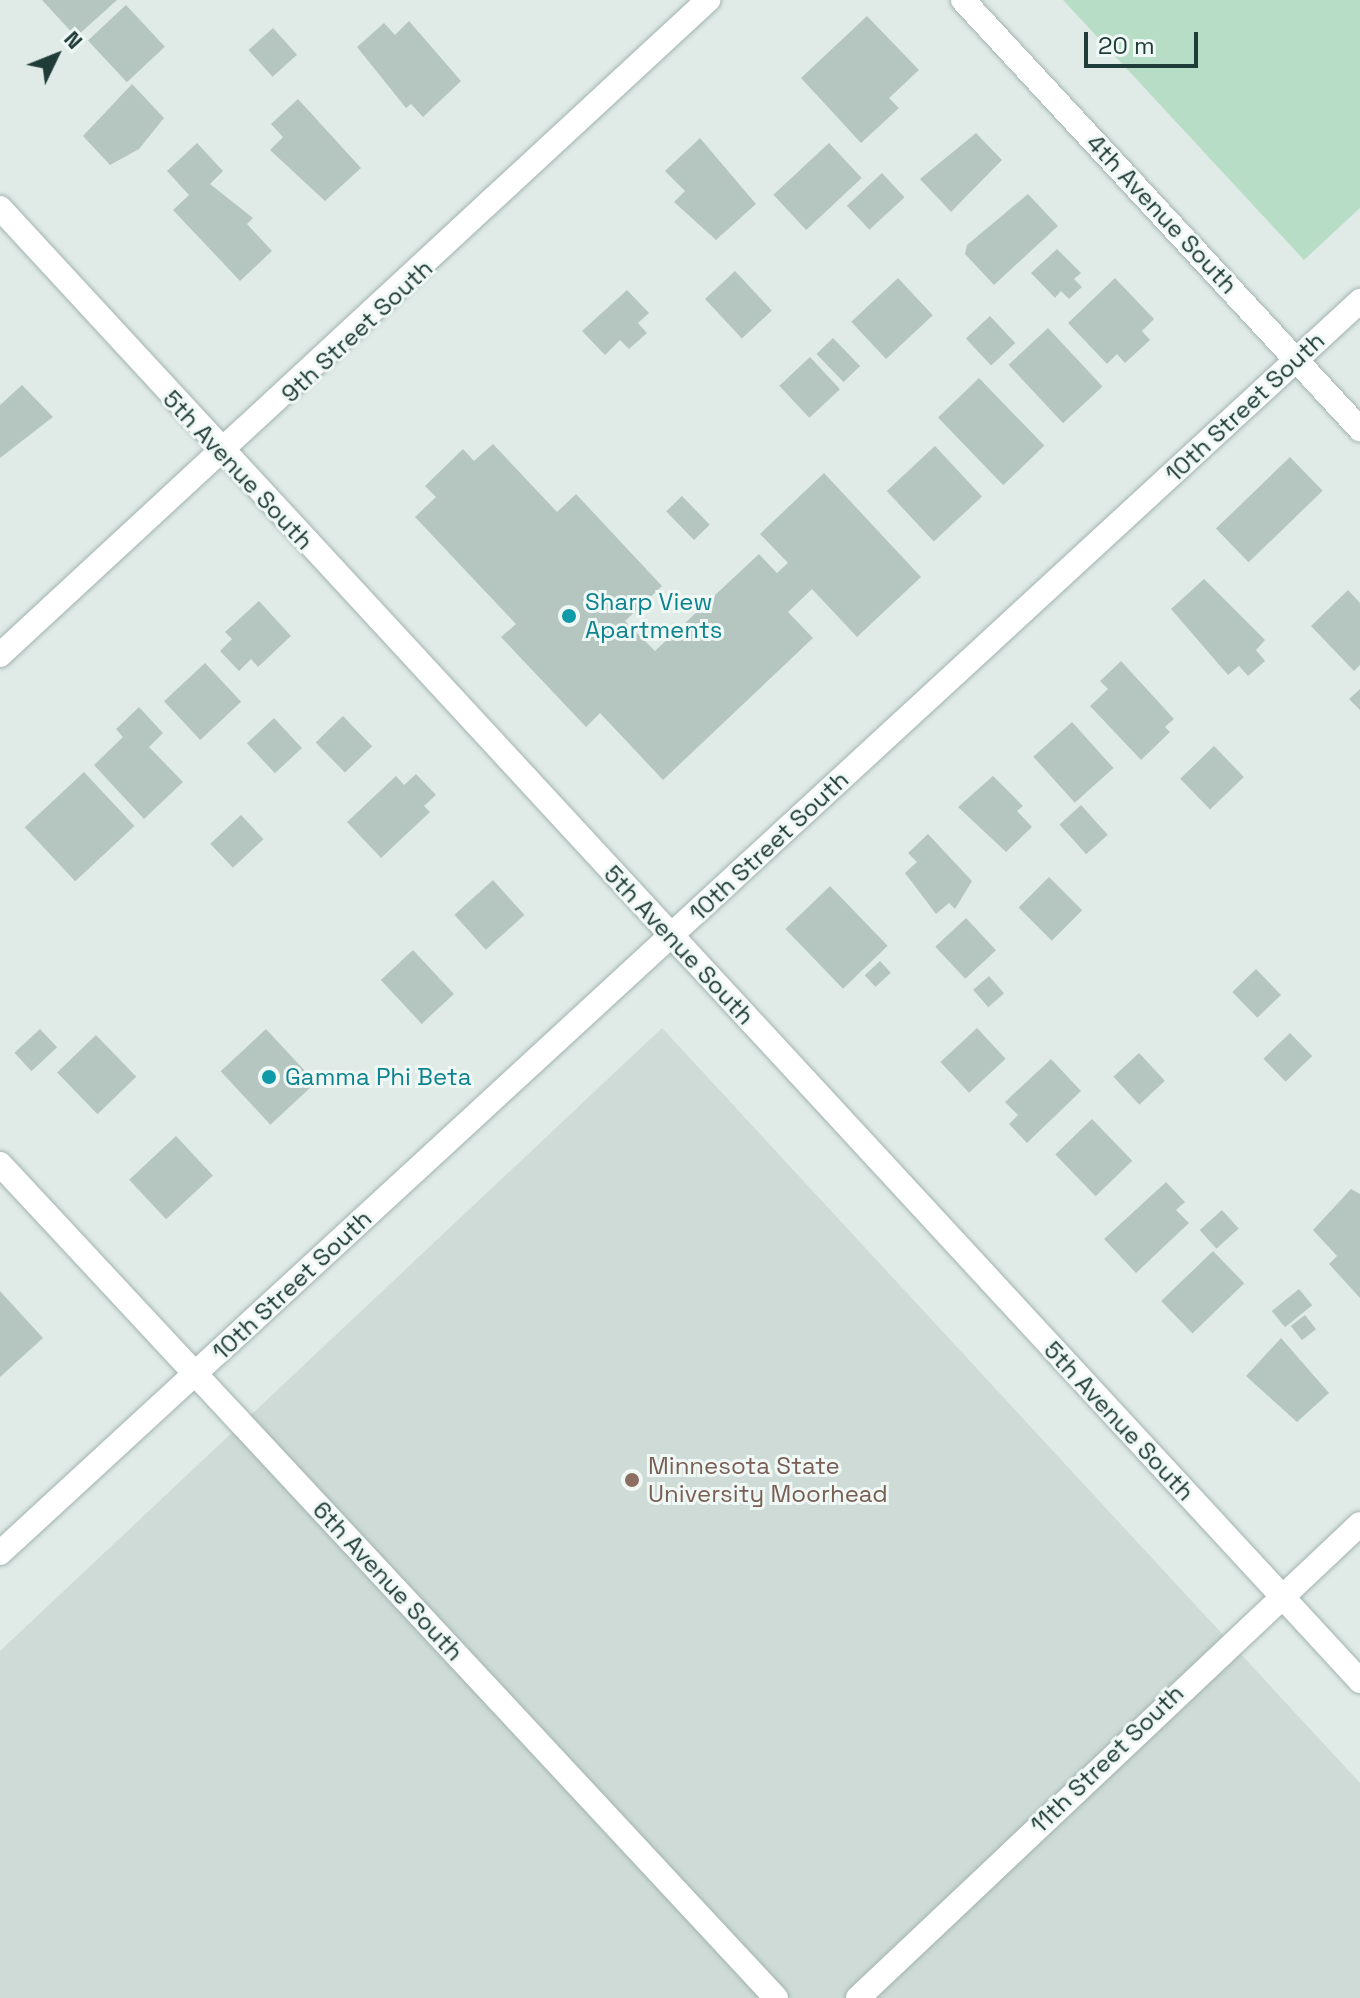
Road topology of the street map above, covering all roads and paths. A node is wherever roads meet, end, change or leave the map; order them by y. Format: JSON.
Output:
{"nodes":[{"id":1,"x":708,"y":0,"type":"edge"},
{"id":2,"x":963,"y":0,"type":"edge"},
{"id":3,"x":0,"y":208,"type":"edge"},
{"id":4,"x":1360,"y":301,"type":"edge"},
{"id":5,"x":1296,"y":360,"type":"junction"},
{"id":6,"x":1360,"y":429,"type":"edge"},
{"id":7,"x":219,"y":451,"type":"junction"},
{"id":8,"x":0,"y":655,"type":"edge"},
{"id":9,"x":670,"y":937,"type":"junction"},
{"id":10,"x":0,"y":1164,"type":"edge"},
{"id":11,"x":195,"y":1374,"type":"junction"},
{"id":12,"x":1360,"y":1524,"type":"edge"},
{"id":13,"x":0,"y":1553,"type":"edge"},
{"id":14,"x":1280,"y":1595,"type":"junction"},
{"id":15,"x":1360,"y":1681,"type":"edge"},
{"id":16,"x":776,"y":1998,"type":"edge"},
{"id":17,"x":858,"y":1998,"type":"edge"}],
"edges":[{"from":1,"to":7,"type":"street","name":"9th Street South"},
{"from":2,"to":5,"type":"street","name":"4th Avenue South"},
{"from":3,"to":7,"type":"street","name":"5th Avenue South"},
{"from":4,"to":5,"type":"street","name":"10th Street South"},
{"from":5,"to":6,"type":"street","name":"4th Avenue South"},
{"from":5,"to":9,"type":"street","name":"10th Street South"},
{"from":7,"to":8,"type":"street","name":"9th Street South"},
{"from":7,"to":9,"type":"street","name":"5th Avenue South"},
{"from":9,"to":11,"type":"street","name":"10th Street South"},
{"from":9,"to":14,"type":"street","name":"5th Avenue South"},
{"from":10,"to":11,"type":"street","name":"6th Avenue South"},
{"from":11,"to":13,"type":"street","name":"10th Street South"},
{"from":11,"to":16,"type":"street","name":"6th Avenue South"},
{"from":12,"to":14,"type":"street","name":"11th Street South"},
{"from":14,"to":15,"type":"street","name":"5th Avenue South"},
{"from":14,"to":17,"type":"street","name":"11th Street South"}]}
